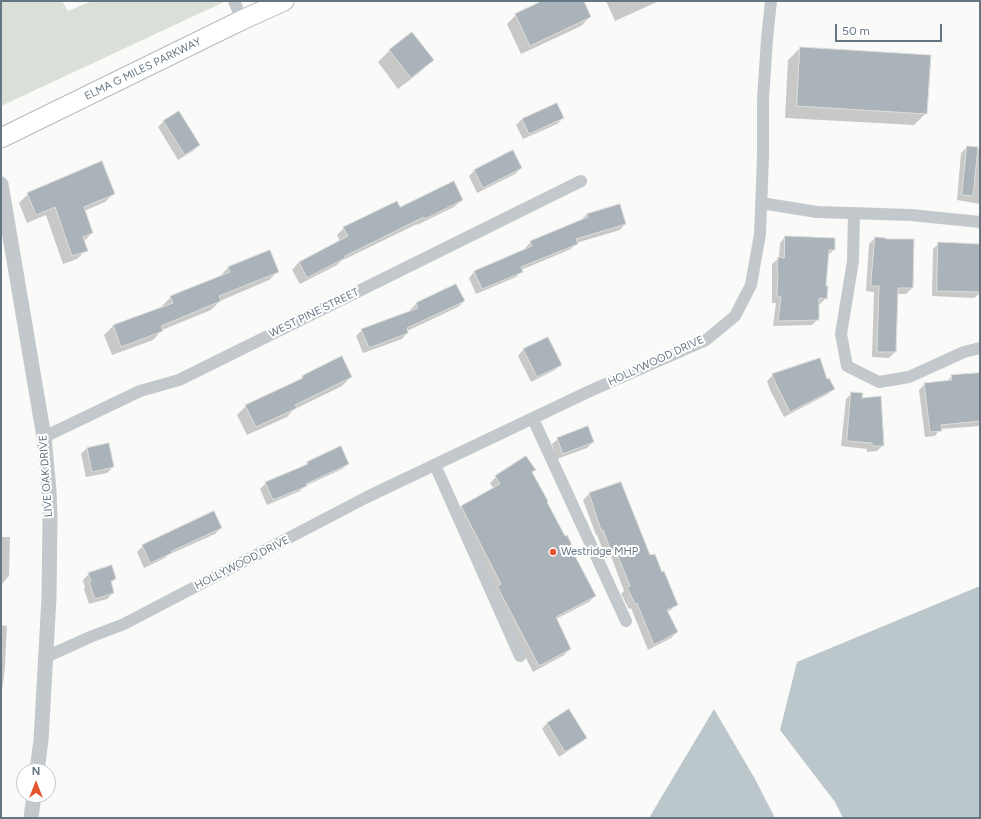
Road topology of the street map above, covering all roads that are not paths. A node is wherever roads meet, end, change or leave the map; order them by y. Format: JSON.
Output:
{"nodes":[{"id":1,"x":234,"y":1,"type":"edge"},
{"id":2,"x":284,"y":1,"type":"edge"},
{"id":3,"x":772,"y":1,"type":"edge"},
{"id":4,"x":242,"y":20,"type":"junction"},
{"id":5,"x":1,"y":138,"type":"edge"},
{"id":6,"x":581,"y":181,"type":"dead end"},
{"id":7,"x":1,"y":184,"type":"edge"},
{"id":8,"x":762,"y":203,"type":"junction"},
{"id":9,"x":854,"y":213,"type":"junction"},
{"id":10,"x":980,"y":222,"type":"edge"},
{"id":11,"x":980,"y":348,"type":"edge"},
{"id":12,"x":532,"y":419,"type":"junction"},
{"id":13,"x":44,"y":437,"type":"junction"},
{"id":14,"x":436,"y":465,"type":"junction"},
{"id":15,"x":626,"y":621,"type":"dead end"},
{"id":16,"x":46,"y":656,"type":"junction"},
{"id":17,"x":520,"y":656,"type":"dead end"},
{"id":18,"x":38,"y":763,"type":"edge"},
{"id":19,"x":33,"y":803,"type":"edge"},
{"id":20,"x":31,"y":818,"type":"edge"}],
"edges":[{"from":1,"to":4,"type":"street"},
{"from":2,"to":4,"type":"main road","name":"ELMA G MILES PARKWAY"},
{"from":3,"to":8,"type":"street","name":"HOLLYWOOD DRIVE"},
{"from":4,"to":5,"type":"main road","name":"ELMA G MILES PARKWAY"},
{"from":6,"to":13,"type":"street","name":"WEST PINE STREET"},
{"from":7,"to":13,"type":"street","name":"LIVE OAK DRIVE"},
{"from":8,"to":9,"type":"street"},
{"from":8,"to":12,"type":"street","name":"HOLLYWOOD DRIVE"},
{"from":9,"to":10,"type":"street"},
{"from":9,"to":11,"type":"street"},
{"from":12,"to":14,"type":"street","name":"HOLLYWOOD DRIVE"},
{"from":12,"to":15,"type":"street"},
{"from":13,"to":16,"type":"street","name":"LIVE OAK DRIVE"},
{"from":14,"to":16,"type":"street","name":"HOLLYWOOD DRIVE"},
{"from":14,"to":17,"type":"street"},
{"from":16,"to":18,"type":"street","name":"LIVE OAK DRIVE"},
{"from":19,"to":20,"type":"street"}]}
